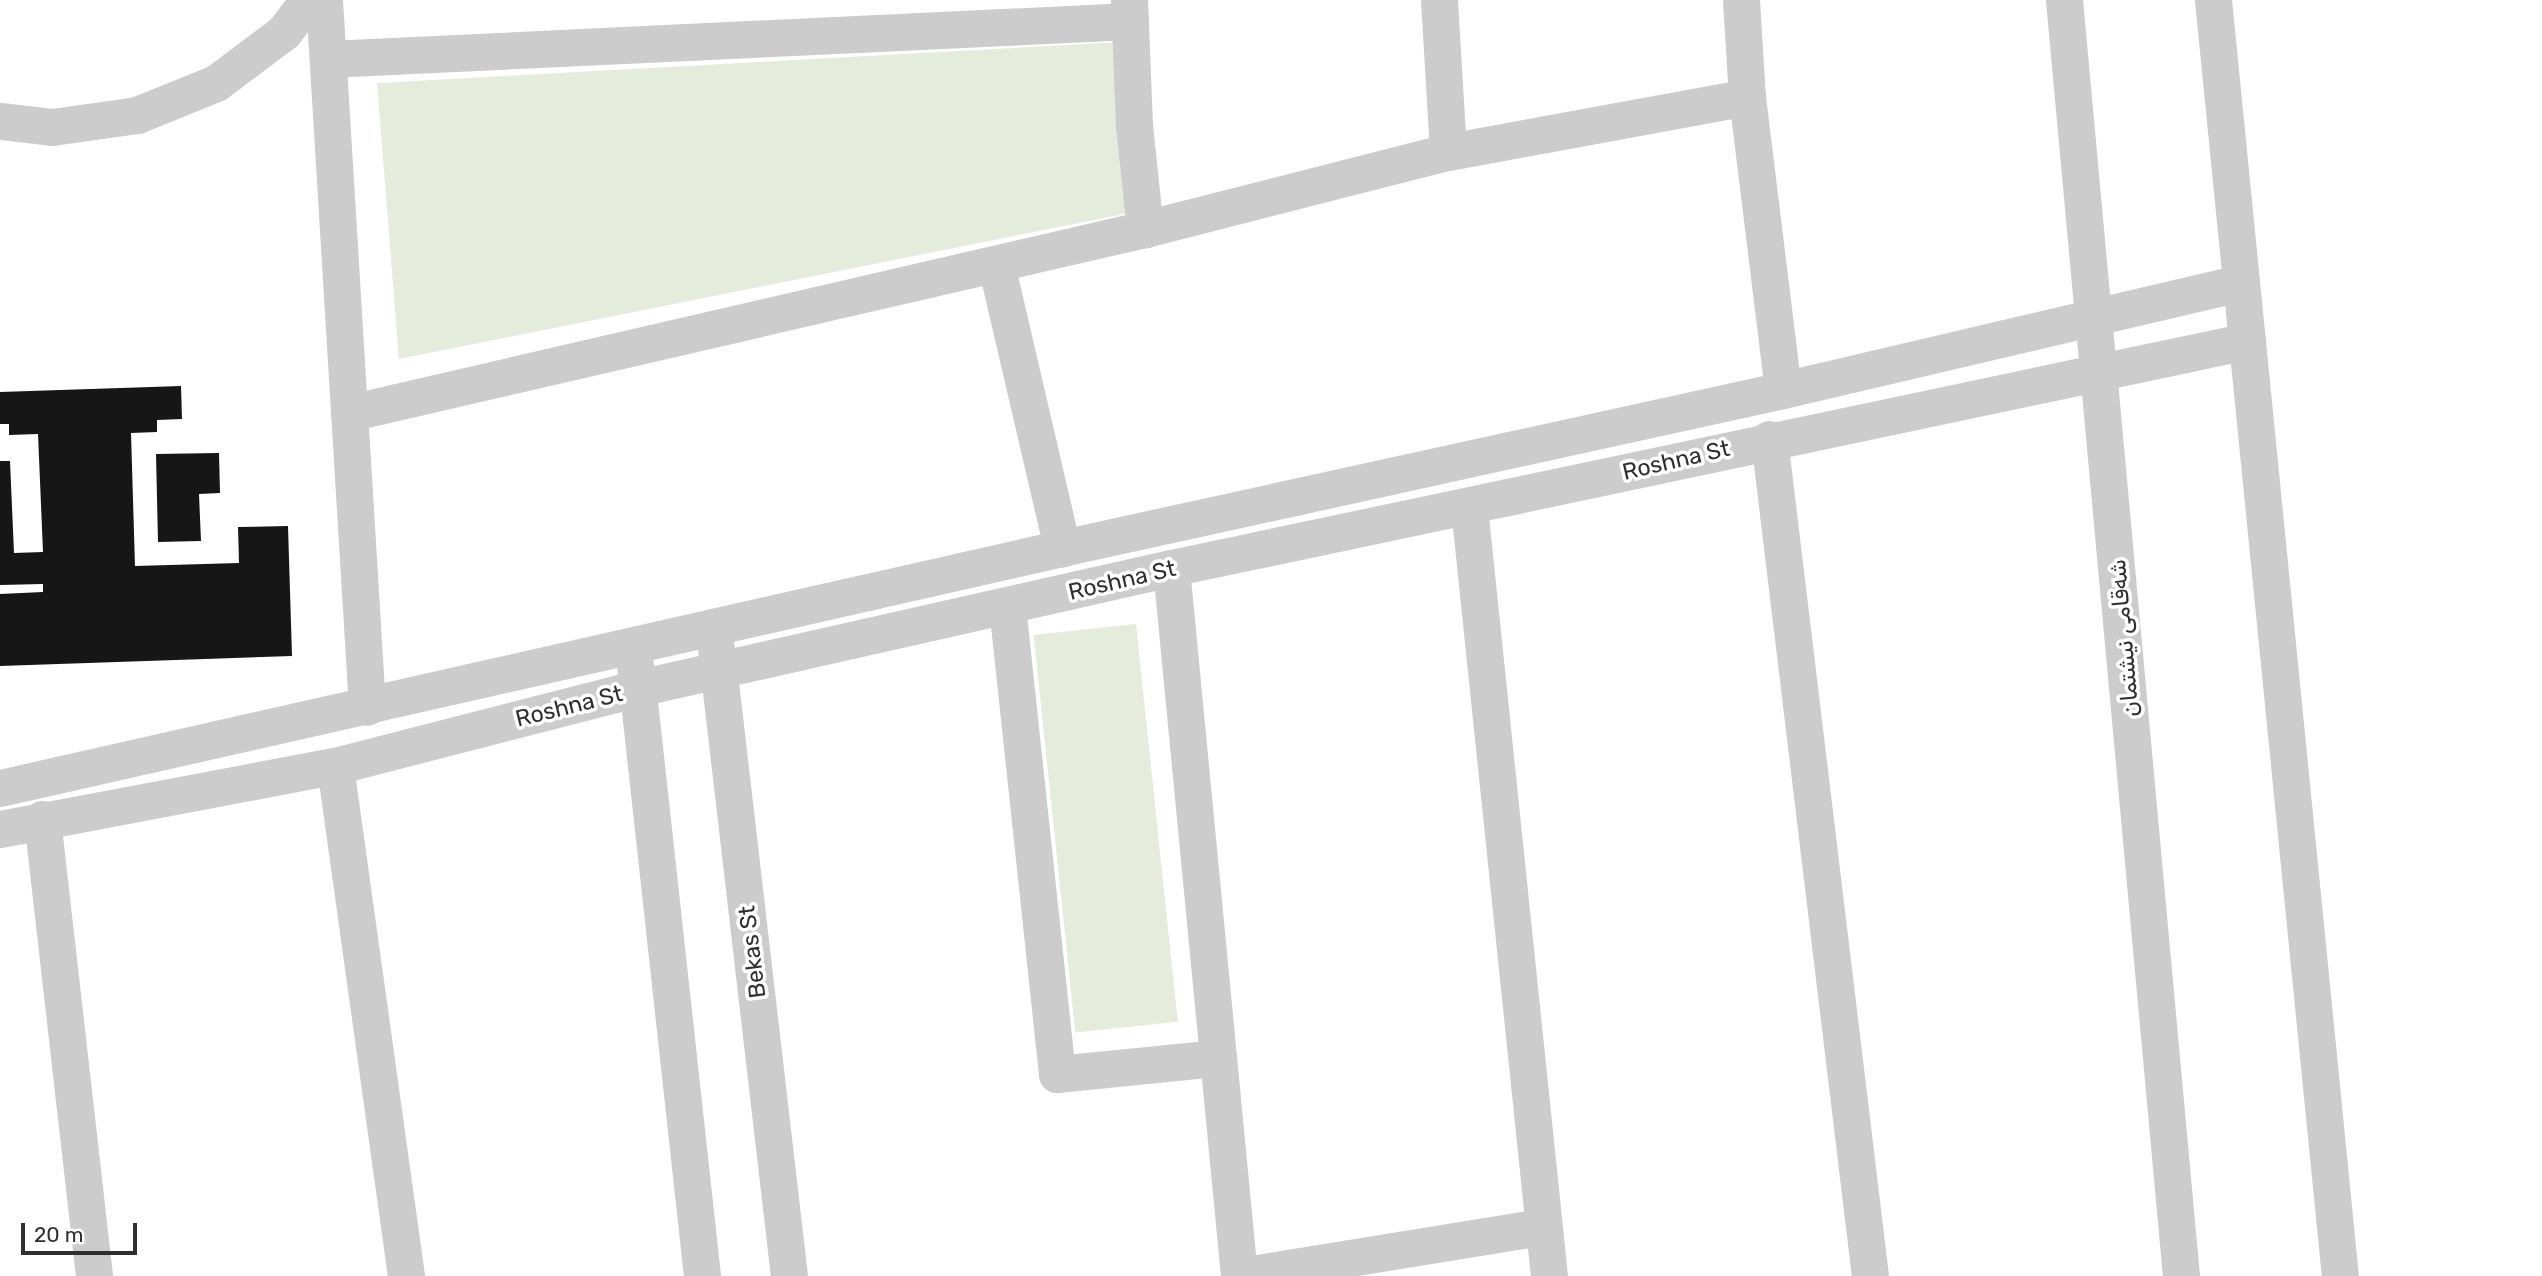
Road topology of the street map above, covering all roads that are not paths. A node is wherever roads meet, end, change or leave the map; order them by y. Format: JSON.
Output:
{"nodes":[{"id":1,"x":307,"y":0,"type":"edge"},
{"id":2,"x":324,"y":0,"type":"edge"},
{"id":3,"x":1439,"y":0,"type":"edge"},
{"id":4,"x":1741,"y":0,"type":"edge"},
{"id":5,"x":2064,"y":0,"type":"edge"},
{"id":6,"x":2213,"y":0,"type":"edge"},
{"id":7,"x":1129,"y":10,"type":"edge"},
{"id":8,"x":328,"y":59,"type":"junction"},
{"id":9,"x":1747,"y":97,"type":"junction"},
{"id":10,"x":0,"y":121,"type":"edge"},
{"id":11,"x":1448,"y":152,"type":"junction"},
{"id":12,"x":1145,"y":229,"type":"junction"},
{"id":13,"x":996,"y":264,"type":"junction"},
{"id":14,"x":2240,"y":283,"type":"junction"},
{"id":15,"x":2093,"y":316,"type":"junction"},
{"id":16,"x":2247,"y":341,"type":"junction"},
{"id":17,"x":2100,"y":371,"type":"junction"},
{"id":18,"x":1783,"y":390,"type":"junction"},
{"id":19,"x":349,"y":413,"type":"junction"},
{"id":20,"x":1769,"y":439,"type":"junction"},
{"id":21,"x":1469,"y":507,"type":"junction"},
{"id":22,"x":1062,"y":548,"type":"junction"},
{"id":23,"x":1171,"y":568,"type":"junction"},
{"id":24,"x":1007,"y":606,"type":"junction"},
{"id":25,"x":714,"y":628,"type":"junction"},
{"id":26,"x":633,"y":646,"type":"junction"},
{"id":27,"x":719,"y":670,"type":"junction"},
{"id":28,"x":639,"y":688,"type":"junction"},
{"id":29,"x":367,"y":707,"type":"junction"},
{"id":30,"x":335,"y":766,"type":"junction"},
{"id":31,"x":0,"y":788,"type":"edge"},
{"id":32,"x":42,"y":820,"type":"junction"},
{"id":33,"x":0,"y":829,"type":"edge"},
{"id":34,"x":1219,"y":1058,"type":"junction"},
{"id":35,"x":1543,"y":1227,"type":"junction"},
{"id":36,"x":94,"y":1276,"type":"edge"},
{"id":37,"x":406,"y":1276,"type":"edge"},
{"id":38,"x":702,"y":1276,"type":"edge"},
{"id":39,"x":789,"y":1276,"type":"edge"},
{"id":40,"x":1239,"y":1276,"type":"edge"},
{"id":41,"x":1549,"y":1276,"type":"edge"},
{"id":42,"x":1870,"y":1276,"type":"edge"},
{"id":43,"x":2181,"y":1276,"type":"edge"},
{"id":44,"x":2340,"y":1276,"type":"edge"}],
"edges":[{"from":1,"to":10,"type":"street"},
{"from":2,"to":8,"type":"street"},
{"from":3,"to":11,"type":"street"},
{"from":4,"to":9,"type":"street"},
{"from":5,"to":15,"type":"street","name":"شەقامی نیشتمان"},
{"from":6,"to":14,"type":"street"},
{"from":7,"to":8,"type":"street"},
{"from":7,"to":12,"type":"street"},
{"from":8,"to":19,"type":"street"},
{"from":9,"to":11,"type":"street"},
{"from":9,"to":18,"type":"street"},
{"from":11,"to":12,"type":"street"},
{"from":12,"to":13,"type":"street"},
{"from":13,"to":19,"type":"street"},
{"from":13,"to":22,"type":"street"},
{"from":14,"to":15,"type":"street","name":"Roshna St"},
{"from":14,"to":16,"type":"street"},
{"from":15,"to":17,"type":"street","name":"شەقامی نیشتمان"},
{"from":15,"to":18,"type":"street","name":"Roshna St"},
{"from":16,"to":17,"type":"street","name":"Roshna St"},
{"from":16,"to":44,"type":"street"},
{"from":17,"to":20,"type":"street","name":"Roshna St"},
{"from":17,"to":43,"type":"street","name":"شەقامی نیشتمان"},
{"from":18,"to":22,"type":"street","name":"Roshna St"},
{"from":19,"to":29,"type":"street"},
{"from":20,"to":21,"type":"street","name":"Roshna St"},
{"from":20,"to":42,"type":"street"},
{"from":21,"to":23,"type":"street","name":"Roshna St"},
{"from":21,"to":35,"type":"street"},
{"from":22,"to":25,"type":"street","name":"Roshna St"},
{"from":23,"to":24,"type":"street","name":"Roshna St"},
{"from":23,"to":34,"type":"street"},
{"from":24,"to":27,"type":"street","name":"Roshna St"},
{"from":24,"to":34,"type":"street"},
{"from":25,"to":26,"type":"street","name":"Roshna St"},
{"from":25,"to":27,"type":"street","name":"Bekas St"},
{"from":26,"to":28,"type":"street"},
{"from":26,"to":29,"type":"street","name":"Roshna St"},
{"from":27,"to":28,"type":"street","name":"Roshna St"},
{"from":27,"to":39,"type":"street","name":"Bekas St"},
{"from":28,"to":30,"type":"street","name":"Roshna St"},
{"from":28,"to":38,"type":"street"},
{"from":29,"to":31,"type":"street","name":"Roshna St"},
{"from":30,"to":32,"type":"street","name":"Roshna St"},
{"from":30,"to":37,"type":"street"},
{"from":32,"to":33,"type":"street","name":"Roshna St"},
{"from":32,"to":36,"type":"street"},
{"from":34,"to":40,"type":"street"},
{"from":35,"to":40,"type":"street"},
{"from":35,"to":41,"type":"street"}]}
